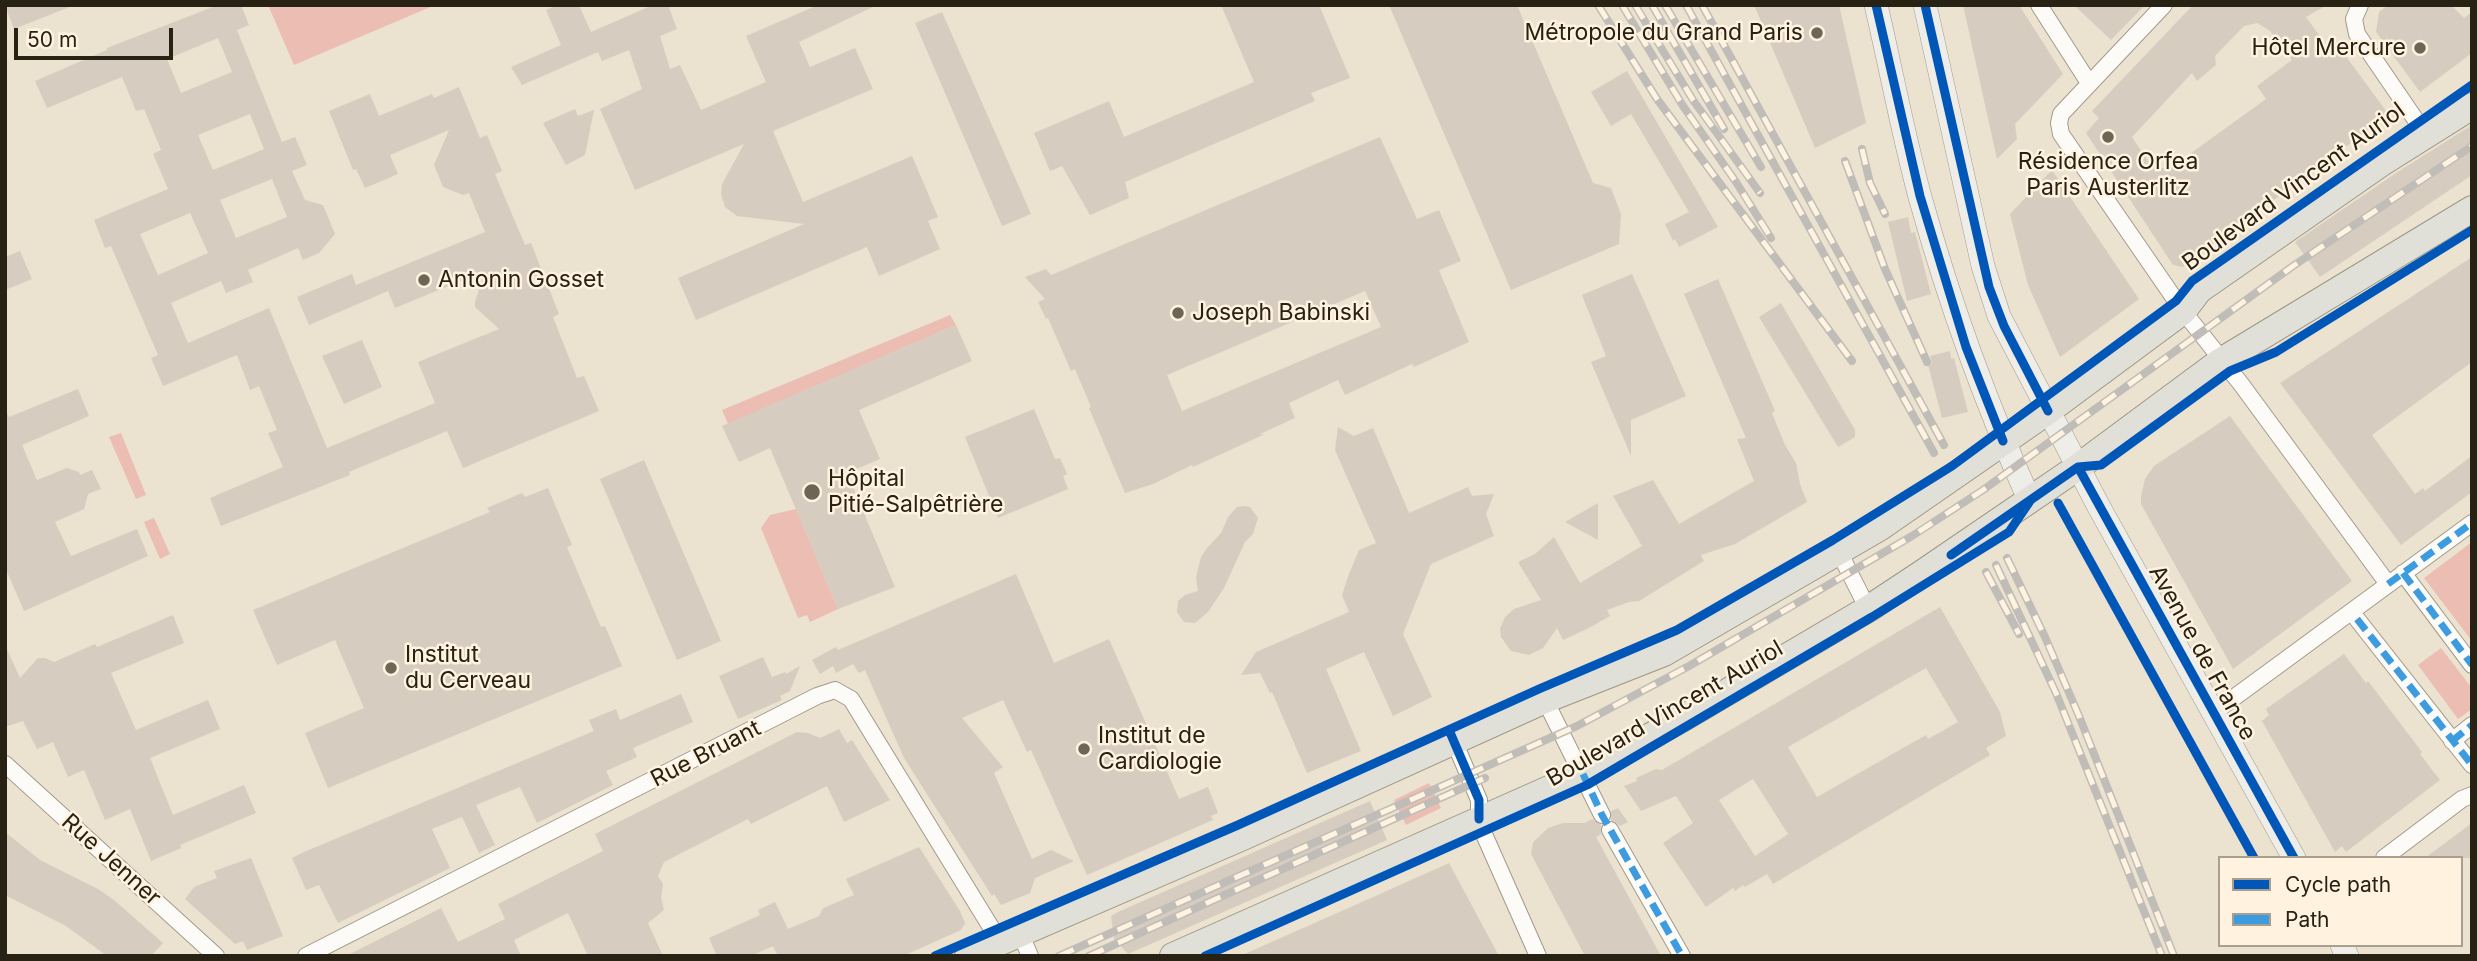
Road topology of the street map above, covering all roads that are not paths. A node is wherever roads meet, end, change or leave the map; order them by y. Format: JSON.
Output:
{"nodes":[{"id":1,"x":1876,"y":5,"type":"edge"},
{"id":2,"x":1925,"y":5,"type":"edge"},
{"id":3,"x":2039,"y":5,"type":"edge"},
{"id":4,"x":2164,"y":5,"type":"edge"},
{"id":5,"x":2360,"y":5,"type":"edge"},
{"id":6,"x":2090,"y":83,"type":"junction"},
{"id":7,"x":2472,"y":106,"type":"edge"},
{"id":8,"x":2426,"y":135,"type":"junction"},
{"id":9,"x":2472,"y":209,"type":"edge"},
{"id":10,"x":2183,"y":311,"type":"junction"},
{"id":11,"x":2221,"y":361,"type":"junction"},
{"id":12,"x":2048,"y":411,"type":"junction"},
{"id":13,"x":2004,"y":442,"type":"junction"},
{"id":14,"x":2078,"y":467,"type":"junction"},
{"id":15,"x":2030,"y":501,"type":"junction"},
{"id":16,"x":2472,"y":523,"type":"edge"},
{"id":17,"x":1839,"y":552,"type":"junction"},
{"id":18,"x":2403,"y":573,"type":"junction"},
{"id":19,"x":2388,"y":584,"type":"junction"},
{"id":20,"x":1868,"y":609,"type":"junction"},
{"id":21,"x":2357,"y":619,"type":"dead end"},
{"id":22,"x":2472,"y":665,"type":"edge"},
{"id":23,"x":1545,"y":700,"type":"junction"},
{"id":24,"x":2213,"y":712,"type":"junction"},
{"id":25,"x":2472,"y":725,"type":"edge"},
{"id":26,"x":1454,"y":741,"type":"junction"},
{"id":27,"x":2452,"y":741,"type":"junction"},
{"id":28,"x":5,"y":764,"type":"edge"},
{"id":29,"x":2472,"y":765,"type":"edge"},
{"id":30,"x":1583,"y":774,"type":"junction"},
{"id":31,"x":2472,"y":795,"type":"edge"},
{"id":32,"x":1602,"y":815,"type":"dead end"},
{"id":33,"x":1479,"y":819,"type":"junction"},
{"id":34,"x":1610,"y":830,"type":"dead end"},
{"id":35,"x":2293,"y":856,"type":"edge"},
{"id":36,"x":2387,"y":856,"type":"edge"},
{"id":37,"x":1016,"y":944,"type":"edge"},
{"id":38,"x":216,"y":956,"type":"edge"},
{"id":39,"x":306,"y":956,"type":"edge"},
{"id":40,"x":968,"y":956,"type":"edge"},
{"id":41,"x":1172,"y":956,"type":"edge"},
{"id":42,"x":1538,"y":956,"type":"edge"},
{"id":43,"x":1682,"y":956,"type":"edge"}],
"edges":[{"from":1,"to":13,"type":"street"},
{"from":2,"to":12,"type":"street","name":"Avenue de France"},
{"from":3,"to":6,"type":"street"},
{"from":4,"to":6,"type":"street"},
{"from":5,"to":8,"type":"street"},
{"from":6,"to":10,"type":"street"},
{"from":7,"to":8,"type":"main road","name":"Boulevard Vincent Auriol"},
{"from":8,"to":10,"type":"main road","name":"Boulevard Vincent Auriol"},
{"from":9,"to":11,"type":"main road","name":"Boulevard Vincent Auriol"},
{"from":10,"to":11,"type":"street"},
{"from":10,"to":12,"type":"main road","name":"Boulevard Vincent Auriol"},
{"from":11,"to":14,"type":"main road","name":"Boulevard Vincent Auriol"},
{"from":11,"to":19,"type":"street"},
{"from":12,"to":13,"type":"main road","name":"Boulevard Vincent Auriol"},
{"from":12,"to":14,"type":"street","name":"Avenue de France"},
{"from":13,"to":15,"type":"street"},
{"from":13,"to":17,"type":"main road","name":"Boulevard Vincent Auriol"},
{"from":14,"to":15,"type":"main road","name":"Boulevard Vincent Auriol"},
{"from":14,"to":24,"type":"street","name":"Avenue de France"},
{"from":15,"to":20,"type":"main road","name":"Boulevard Vincent Auriol"},
{"from":16,"to":18,"type":"street"},
{"from":17,"to":20,"type":"street"},
{"from":17,"to":23,"type":"main road","name":"Boulevard Vincent Auriol"},
{"from":18,"to":19,"type":"street"},
{"from":18,"to":22,"type":"street"},
{"from":19,"to":24,"type":"street"},
{"from":20,"to":30,"type":"main road","name":"Boulevard Vincent Auriol"},
{"from":21,"to":27,"type":"street"},
{"from":23,"to":26,"type":"main road","name":"Boulevard Vincent Auriol"},
{"from":23,"to":30,"type":"street","name":"Boulevard Vincent Auriol"},
{"from":24,"to":35,"type":"street","name":"Avenue de France"},
{"from":25,"to":27,"type":"street"},
{"from":26,"to":33,"type":"street"},
{"from":26,"to":37,"type":"main road","name":"Boulevard Vincent Auriol"},
{"from":27,"to":29,"type":"street"},
{"from":28,"to":38,"type":"street","name":"Rue Jenner"},
{"from":30,"to":32,"type":"street"},
{"from":30,"to":33,"type":"main road","name":"Boulevard Vincent Auriol"},
{"from":31,"to":36,"type":"street"},
{"from":33,"to":41,"type":"main road","name":"Boulevard Vincent Auriol"},
{"from":33,"to":42,"type":"street"},
{"from":34,"to":43,"type":"street"},
{"from":37,"to":39,"type":"street","name":"Rue Bruant"},
{"from":37,"to":40,"type":"main road","name":"Boulevard Vincent Auriol"}]}
